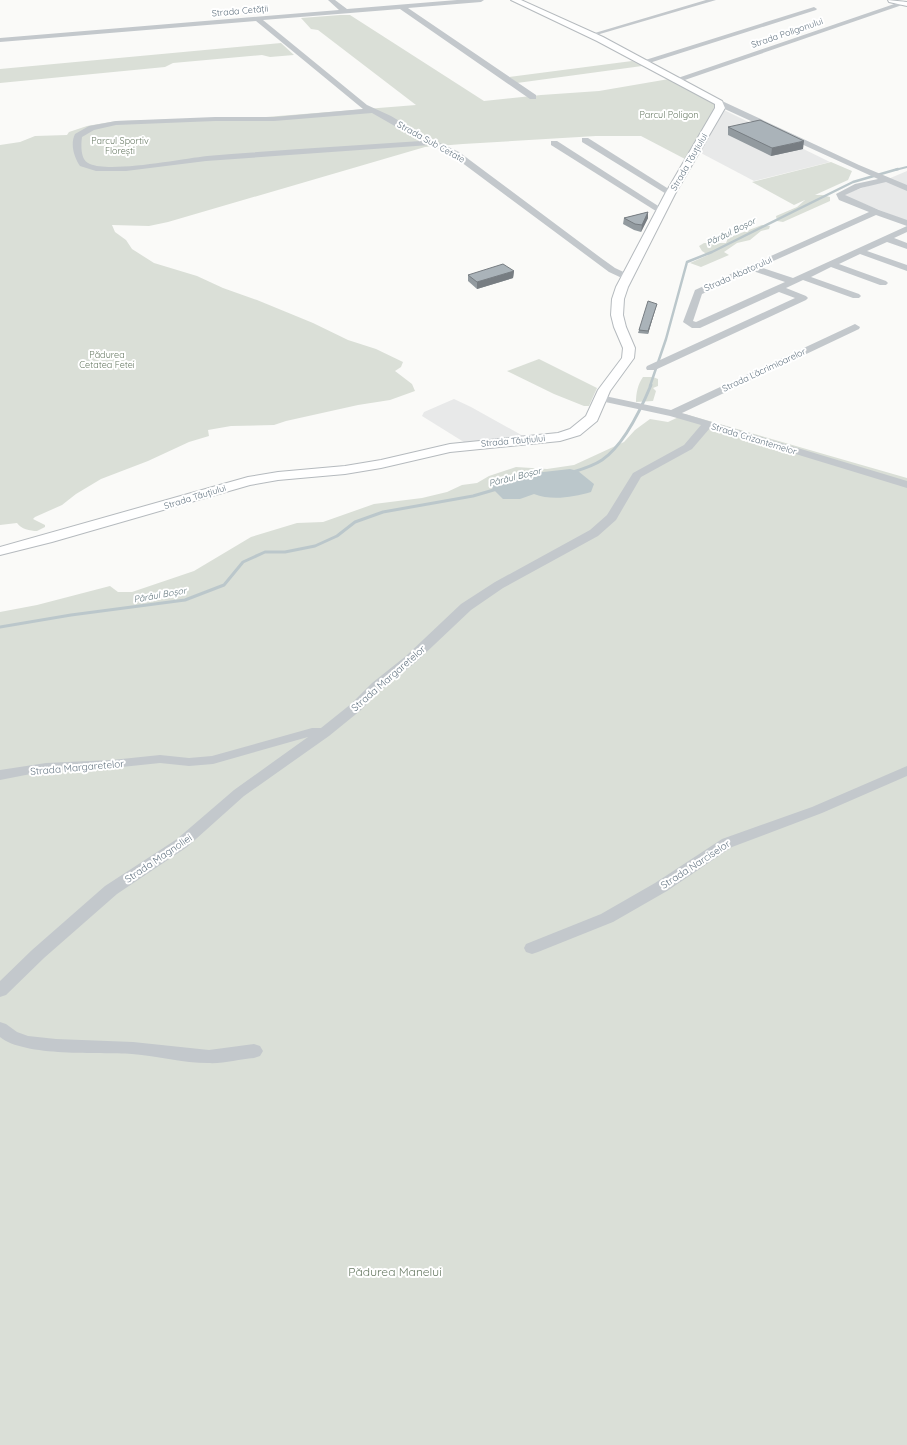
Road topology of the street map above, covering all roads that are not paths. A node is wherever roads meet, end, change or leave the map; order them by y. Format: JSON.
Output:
{"nodes":[{"id":1,"x":331,"y":0,"type":"edge"},
{"id":2,"x":480,"y":0,"type":"edge"},
{"id":3,"x":515,"y":0,"type":"edge"},
{"id":4,"x":713,"y":0,"type":"edge"},
{"id":5,"x":892,"y":0,"type":"edge"},
{"id":6,"x":905,"y":3,"type":"edge"},
{"id":7,"x":402,"y":7,"type":"junction"},
{"id":8,"x":814,"y":9,"type":"dead end"},
{"id":9,"x":346,"y":12,"type":"junction"},
{"id":10,"x":258,"y":19,"type":"junction"},
{"id":11,"x":591,"y":35,"type":"junction"},
{"id":12,"x":0,"y":40,"type":"edge"},
{"id":13,"x":646,"y":63,"type":"junction"},
{"id":14,"x":676,"y":80,"type":"junction"},
{"id":15,"x":533,"y":97,"type":"dead end"},
{"id":16,"x":719,"y":102,"type":"junction"},
{"id":17,"x":372,"y":111,"type":"junction"},
{"id":18,"x":585,"y":140,"type":"dead end"},
{"id":19,"x":433,"y":142,"type":"junction"},
{"id":20,"x":554,"y":143,"type":"dead end"},
{"id":21,"x":884,"y":179,"type":"junction"},
{"id":22,"x":907,"y":188,"type":"edge"},
{"id":23,"x":671,"y":193,"type":"junction"},
{"id":24,"x":662,"y":211,"type":"junction"},
{"id":25,"x":876,"y":212,"type":"junction"},
{"id":26,"x":907,"y":224,"type":"edge"},
{"id":27,"x":907,"y":229,"type":"edge"},
{"id":28,"x":886,"y":238,"type":"junction"},
{"id":29,"x":907,"y":246,"type":"edge"},
{"id":30,"x":859,"y":251,"type":"junction"},
{"id":31,"x":830,"y":264,"type":"junction"},
{"id":32,"x":753,"y":268,"type":"junction"},
{"id":33,"x":907,"y":268,"type":"edge"},
{"id":34,"x":627,"y":277,"type":"junction"},
{"id":35,"x":802,"y":277,"type":"junction"},
{"id":36,"x":793,"y":281,"type":"junction"},
{"id":37,"x":883,"y":283,"type":"dead end"},
{"id":38,"x":778,"y":288,"type":"junction"},
{"id":39,"x":856,"y":296,"type":"dead end"},
{"id":40,"x":855,"y":327,"type":"dead end"},
{"id":41,"x":650,"y":368,"type":"dead end"},
{"id":42,"x":605,"y":398,"type":"junction"},
{"id":43,"x":672,"y":413,"type":"junction"},
{"id":44,"x":707,"y":424,"type":"junction"},
{"id":45,"x":907,"y":485,"type":"edge"},
{"id":46,"x":0,"y":551,"type":"edge"},
{"id":47,"x":324,"y":733,"type":"junction"},
{"id":48,"x":907,"y":771,"type":"edge"},
{"id":49,"x":0,"y":775,"type":"edge"},
{"id":50,"x":532,"y":948,"type":"dead end"},
{"id":51,"x":0,"y":991,"type":"edge"},
{"id":52,"x":0,"y":1028,"type":"edge"},
{"id":53,"x":254,"y":1051,"type":"dead end"}],
"edges":[{"from":1,"to":9,"type":"street"},
{"from":2,"to":7,"type":"street","name":"Strada Cetății"},
{"from":3,"to":11,"type":"main road"},
{"from":4,"to":11,"type":"street"},
{"from":5,"to":6,"type":"main road"},
{"from":6,"to":14,"type":"street","name":"Strada Poligonului"},
{"from":7,"to":9,"type":"street","name":"Strada Cetății"},
{"from":7,"to":15,"type":"street"},
{"from":8,"to":13,"type":"street"},
{"from":9,"to":10,"type":"street","name":"Strada Cetății"},
{"from":10,"to":12,"type":"street","name":"Strada Cetății"},
{"from":10,"to":17,"type":"street","name":"Strada Sub Cetate"},
{"from":11,"to":13,"type":"main road"},
{"from":13,"to":14,"type":"main road"},
{"from":14,"to":16,"type":"main road"},
{"from":16,"to":21,"type":"street"},
{"from":16,"to":23,"type":"main road","name":"Strada Tăuțiului"},
{"from":17,"to":19,"type":"street","name":"Strada Sub Cetate"},
{"from":17,"to":19,"type":"street"},
{"from":18,"to":23,"type":"street"},
{"from":19,"to":34,"type":"street","name":"Strada Sub Cetate"},
{"from":20,"to":24,"type":"street"},
{"from":21,"to":22,"type":"street"},
{"from":21,"to":25,"type":"street"},
{"from":23,"to":24,"type":"main road","name":"Strada Tăuțiului"},
{"from":24,"to":34,"type":"main road","name":"Strada Tăuțiului"},
{"from":25,"to":26,"type":"street"},
{"from":25,"to":32,"type":"street","name":"Strada Abatorului"},
{"from":27,"to":28,"type":"street","name":"Strada Abatorului"},
{"from":28,"to":29,"type":"street"},
{"from":28,"to":30,"type":"street","name":"Strada Abatorului"},
{"from":30,"to":31,"type":"street","name":"Strada Abatorului"},
{"from":30,"to":33,"type":"street"},
{"from":31,"to":35,"type":"street","name":"Strada Abatorului"},
{"from":31,"to":37,"type":"street"},
{"from":32,"to":36,"type":"street"},
{"from":32,"to":38,"type":"street","name":"Strada Abatorului"},
{"from":34,"to":42,"type":"main road","name":"Strada Tăuțiului"},
{"from":35,"to":36,"type":"street","name":"Strada Abatorului"},
{"from":35,"to":39,"type":"street"},
{"from":36,"to":38,"type":"street","name":"Strada Abatorului"},
{"from":38,"to":41,"type":"street"},
{"from":40,"to":43,"type":"street","name":"Strada Lăcrimioarelor"},
{"from":42,"to":43,"type":"street","name":"Strada Crizantemelor"},
{"from":42,"to":46,"type":"main road","name":"Strada Tăuțiului"},
{"from":43,"to":44,"type":"street","name":"Strada Crizantemelor"},
{"from":44,"to":45,"type":"street","name":"Strada Crizantemelor"},
{"from":44,"to":47,"type":"street","name":"Strada Margaretelor"},
{"from":47,"to":49,"type":"street","name":"Strada Margaretelor"},
{"from":47,"to":51,"type":"street","name":"Strada Magnoliei"},
{"from":48,"to":50,"type":"street","name":"Strada Narciselor"},
{"from":52,"to":53,"type":"street"}]}
